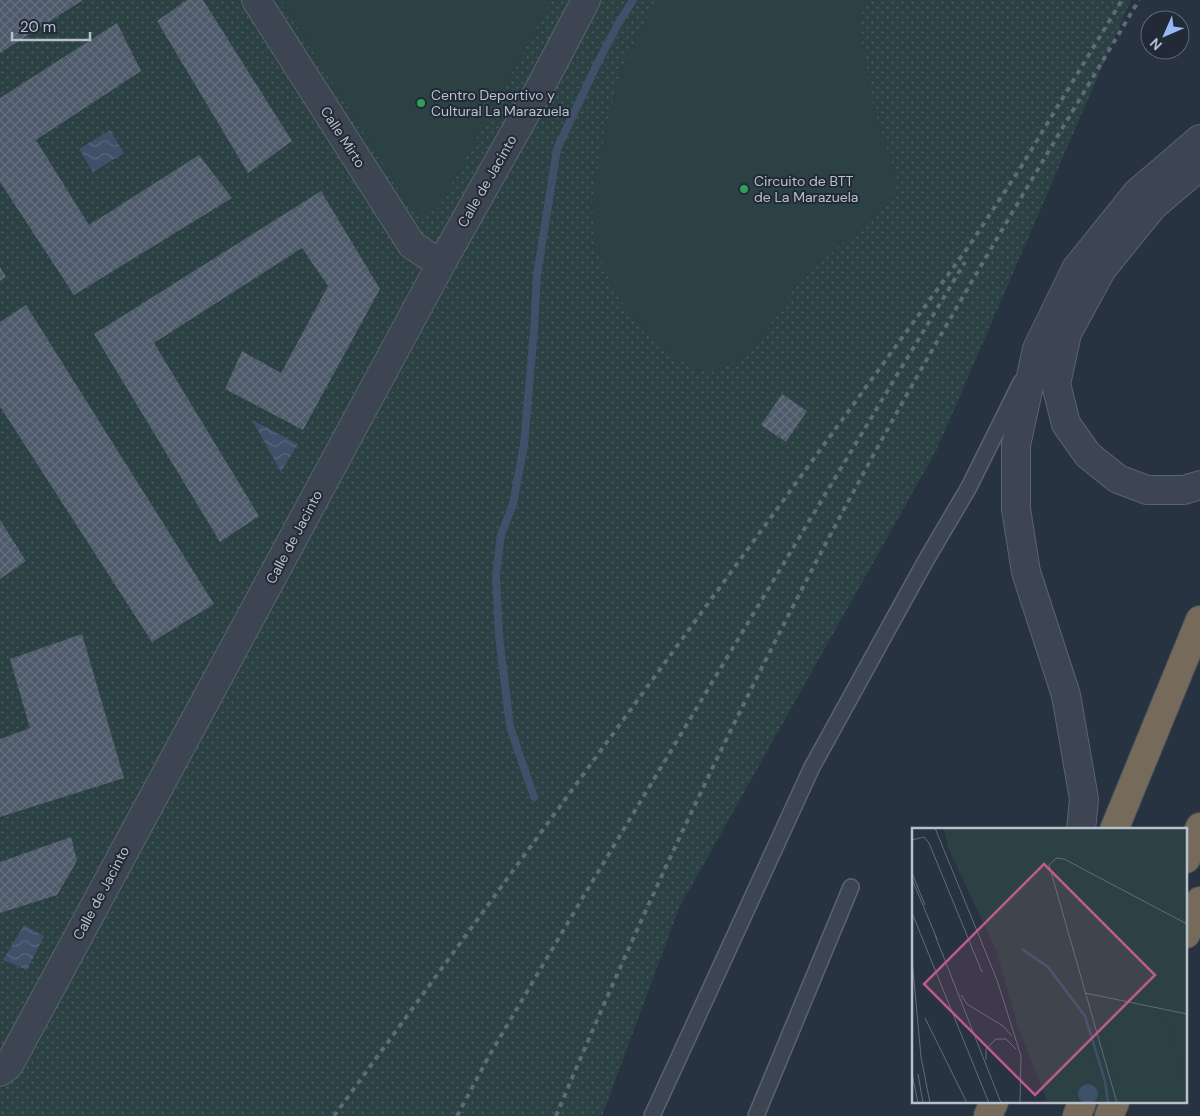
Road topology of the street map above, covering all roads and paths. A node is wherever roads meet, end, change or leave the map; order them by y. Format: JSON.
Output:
{"nodes":[{"id":1,"x":256,"y":0,"type":"edge"},
{"id":2,"x":586,"y":0,"type":"edge"},
{"id":3,"x":1200,"y":139,"type":"edge"},
{"id":4,"x":1200,"y":166,"type":"edge"},
{"id":5,"x":441,"y":264,"type":"junction"},
{"id":6,"x":1037,"y":350,"type":"junction"},
{"id":7,"x":1200,"y":485,"type":"edge"},
{"id":8,"x":1200,"y":620,"type":"edge"},
{"id":9,"x":1200,"y":827,"type":"edge"},
{"id":10,"x":1081,"y":828,"type":"edge"},
{"id":11,"x":1115,"y":828,"type":"edge"},
{"id":12,"x":1188,"y":854,"type":"edge"},
{"id":13,"x":851,"y":887,"type":"dead end"},
{"id":14,"x":1200,"y":901,"type":"edge"},
{"id":15,"x":1188,"y":929,"type":"edge"},
{"id":16,"x":0,"y":1072,"type":"edge"},
{"id":17,"x":980,"y":1104,"type":"edge"},
{"id":18,"x":993,"y":1104,"type":"edge"},
{"id":19,"x":1081,"y":1104,"type":"edge"},
{"id":20,"x":1114,"y":1104,"type":"edge"},
{"id":21,"x":652,"y":1116,"type":"edge"},
{"id":22,"x":756,"y":1116,"type":"edge"},
{"id":23,"x":976,"y":1116,"type":"edge"},
{"id":24,"x":988,"y":1116,"type":"edge"},
{"id":25,"x":1077,"y":1116,"type":"edge"},
{"id":26,"x":1109,"y":1116,"type":"edge"}],
"edges":[{"from":1,"to":5,"type":"street","name":"Calle Mirto"},
{"from":2,"to":5,"type":"street","name":"Calle de Jacinto"},
{"from":3,"to":6,"type":"street"},
{"from":4,"to":7,"type":"street"},
{"from":5,"to":16,"type":"street","name":"Calle de Jacinto"},
{"from":6,"to":10,"type":"street"},
{"from":6,"to":21,"type":"lane"},
{"from":8,"to":11,"type":"highway"},
{"from":9,"to":12,"type":"highway"},
{"from":13,"to":22,"type":"lane"},
{"from":14,"to":15,"type":"highway"},
{"from":17,"to":23,"type":"street"},
{"from":18,"to":24,"type":"highway"},
{"from":19,"to":25,"type":"highway"},
{"from":20,"to":26,"type":"highway"}]}
